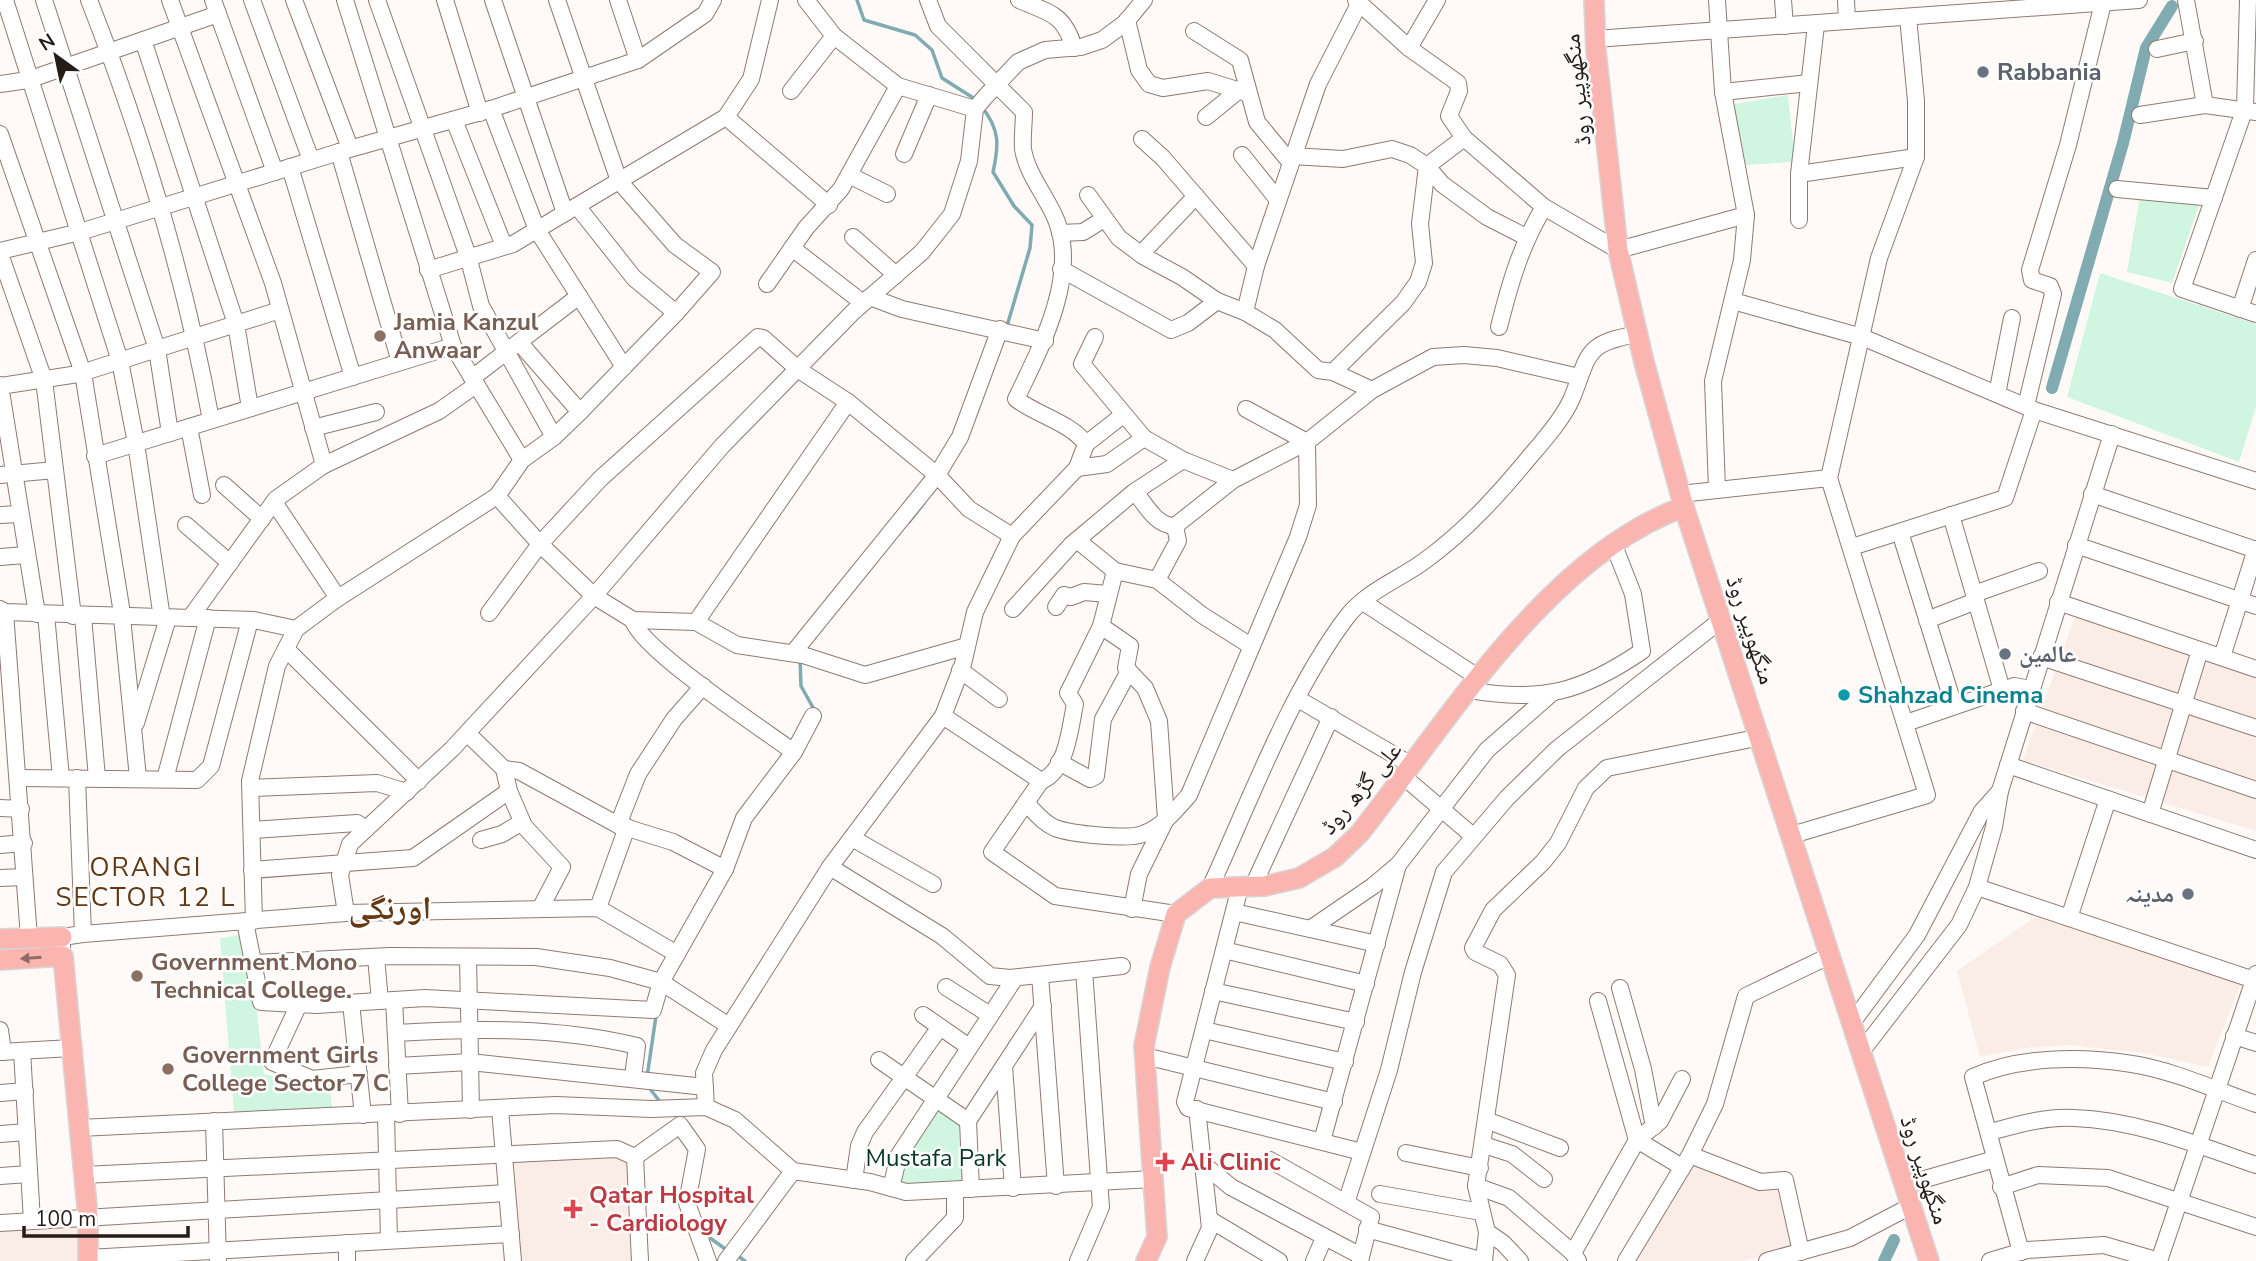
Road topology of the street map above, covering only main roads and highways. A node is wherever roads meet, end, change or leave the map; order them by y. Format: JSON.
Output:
{"nodes":[{"id":1,"x":1594,"y":0,"type":"edge"},
{"id":2,"x":1682,"y":501,"type":"junction"},
{"id":3,"x":0,"y":939,"type":"edge"},
{"id":4,"x":62,"y":947,"type":"junction"},
{"id":5,"x":0,"y":960,"type":"edge"},
{"id":6,"x":88,"y":1260,"type":"edge"},
{"id":7,"x":1146,"y":1261,"type":"edge"},
{"id":8,"x":1929,"y":1261,"type":"edge"}],
"edges":[{"from":1,"to":2,"type":"main road","name":"منگھوپیر روڈ"},
{"from":2,"to":7,"type":"main road","name":"علی گڑھ روڈ"},
{"from":2,"to":8,"type":"main road","name":"منگھوپیر روڈ"},
{"from":3,"to":4,"type":"main road"},
{"from":4,"to":5,"type":"main road","one_way":true},
{"from":4,"to":6,"type":"main road"}]}
